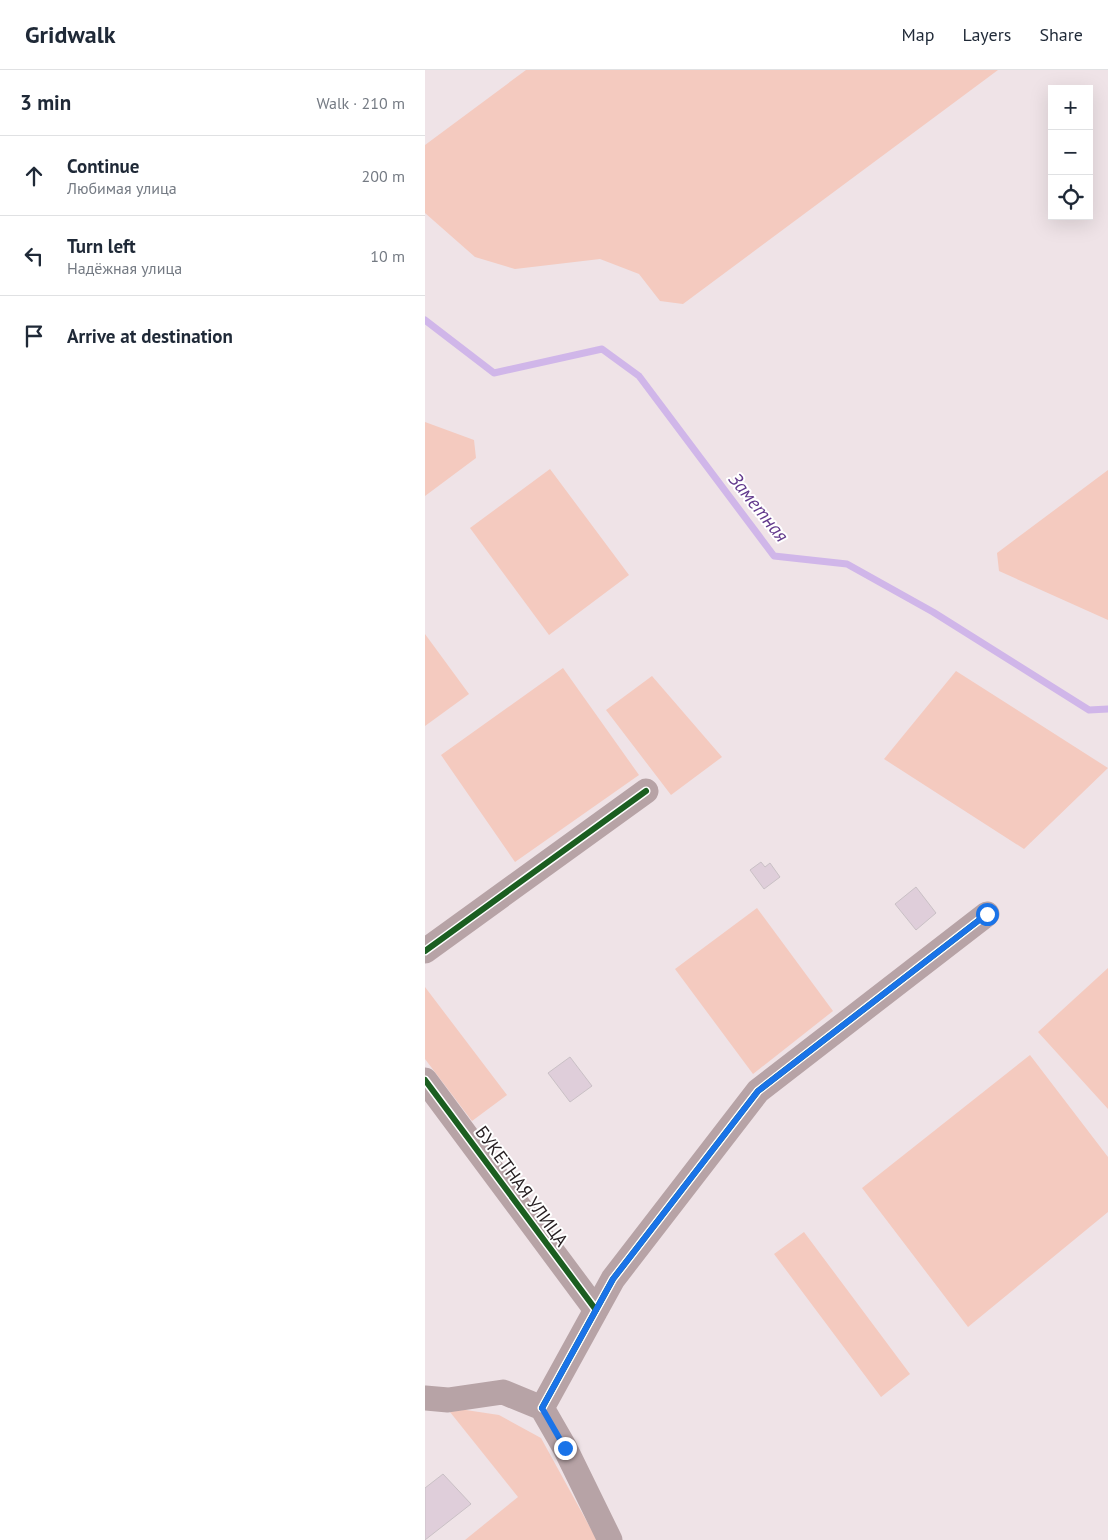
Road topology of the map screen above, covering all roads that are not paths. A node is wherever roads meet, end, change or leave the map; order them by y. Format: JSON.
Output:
{"nodes":[{"id":1,"x":646,"y":791,"type":"dead end"},
{"id":2,"x":987,"y":914,"type":"dead end"},
{"id":3,"x":425,"y":951,"type":"edge"},
{"id":4,"x":425,"y":1080,"type":"edge"},
{"id":5,"x":596,"y":1310,"type":"junction"},
{"id":6,"x":437,"y":1399,"type":"edge"},
{"id":7,"x":542,"y":1408,"type":"junction"},
{"id":8,"x":610,"y":1540,"type":"edge"}],
"edges":[{"from":1,"to":3,"type":"street"},
{"from":2,"to":5,"type":"street"},
{"from":4,"to":5,"type":"street","name":"БУКЕТНАЯ УЛИЦА"},
{"from":5,"to":7,"type":"street"},
{"from":6,"to":7,"type":"street"},
{"from":7,"to":8,"type":"street"}]}
